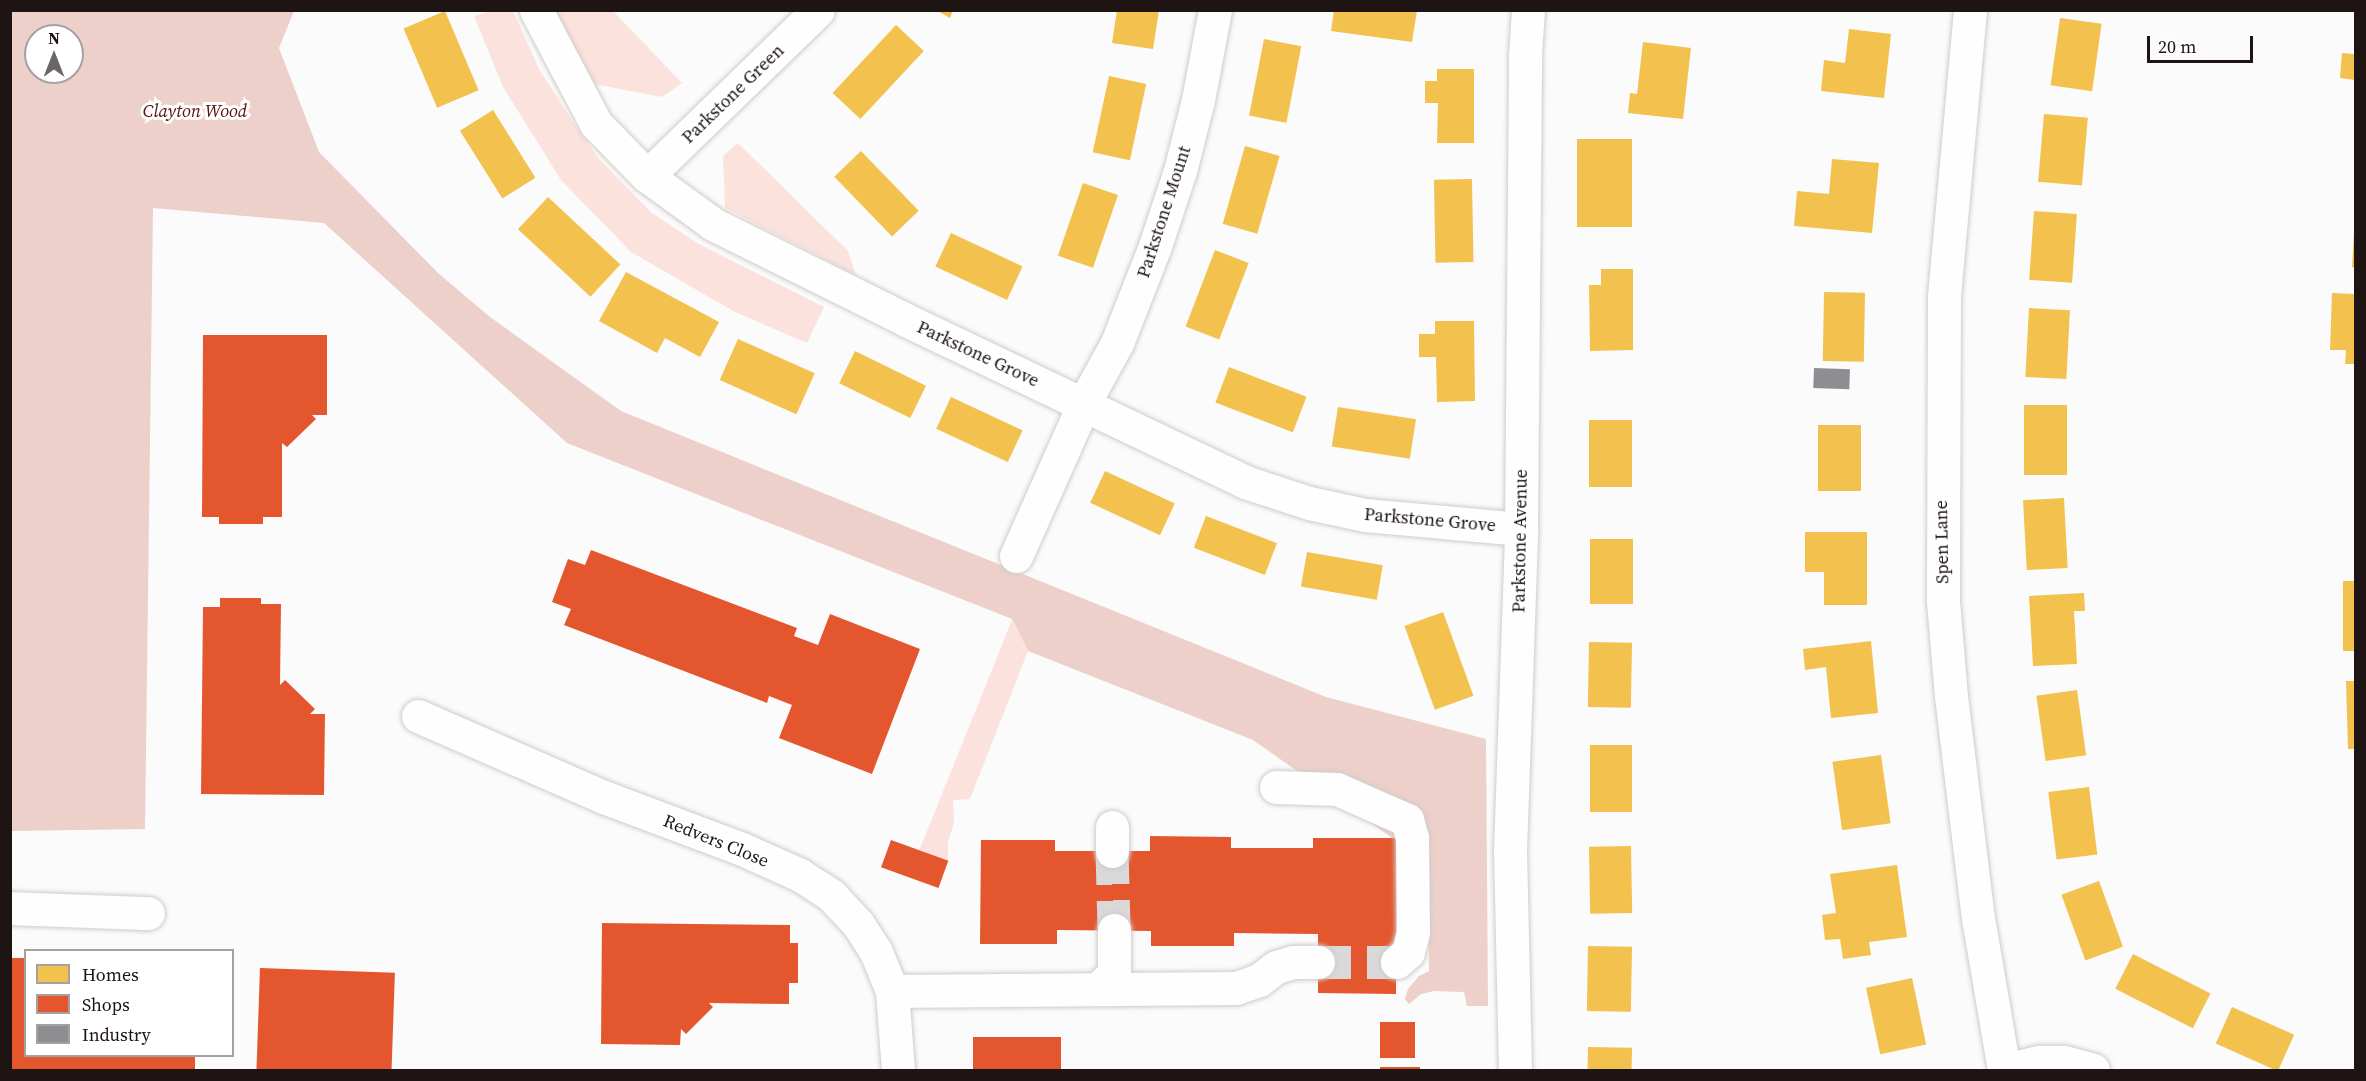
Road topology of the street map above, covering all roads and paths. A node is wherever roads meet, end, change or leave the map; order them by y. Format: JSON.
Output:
{"nodes":[{"id":1,"x":536,"y":10,"type":"edge"},
{"id":2,"x":818,"y":10,"type":"edge"},
{"id":3,"x":1215,"y":10,"type":"edge"},
{"id":4,"x":1528,"y":10,"type":"edge"},
{"id":5,"x":1970,"y":10,"type":"edge"},
{"id":6,"x":647,"y":176,"type":"junction"},
{"id":7,"x":1084,"y":403,"type":"junction"},
{"id":8,"x":1521,"y":529,"type":"junction"},
{"id":9,"x":1016,"y":556,"type":"dead end"},
{"id":10,"x":418,"y":716,"type":"dead end"},
{"id":11,"x":1291,"y":788,"type":"dead end"},
{"id":12,"x":10,"y":908,"type":"edge"},
{"id":13,"x":148,"y":913,"type":"dead end"},
{"id":14,"x":1114,"y":930,"type":"tunnel mouth"},
{"id":15,"x":1318,"y":962,"type":"tunnel mouth"},
{"id":16,"x":1397,"y":962,"type":"dead end"},
{"id":17,"x":1100,"y":987,"type":"junction"},
{"id":18,"x":892,"y":991,"type":"junction"},
{"id":19,"x":898,"y":1071,"type":"edge"},
{"id":20,"x":1515,"y":1071,"type":"edge"},
{"id":21,"x":2005,"y":1071,"type":"edge"},
{"id":22,"x":2093,"y":1071,"type":"edge"}],
"edges":[{"from":1,"to":6,"type":"street","name":"Parkstone Grove"},
{"from":2,"to":6,"type":"street","name":"Parkstone Green"},
{"from":3,"to":7,"type":"street","name":"Parkstone Mount"},
{"from":4,"to":8,"type":"street","name":"Parkstone Avenue"},
{"from":5,"to":21,"type":"street","name":"Spen Lane"},
{"from":6,"to":7,"type":"street","name":"Parkstone Grove"},
{"from":7,"to":8,"type":"street","name":"Parkstone Grove"},
{"from":7,"to":9,"type":"street","name":"Parkstone Mount"},
{"from":8,"to":20,"type":"street","name":"Parkstone Avenue"},
{"from":10,"to":18,"type":"street","name":"Redvers Close"},
{"from":11,"to":16,"type":"street"},
{"from":12,"to":13,"type":"street"},
{"from":14,"to":17,"type":"street"},
{"from":15,"to":17,"type":"street"},
{"from":17,"to":18,"type":"street"},
{"from":18,"to":19,"type":"street","name":"Redvers Close"},
{"from":21,"to":22,"type":"street"}]}
